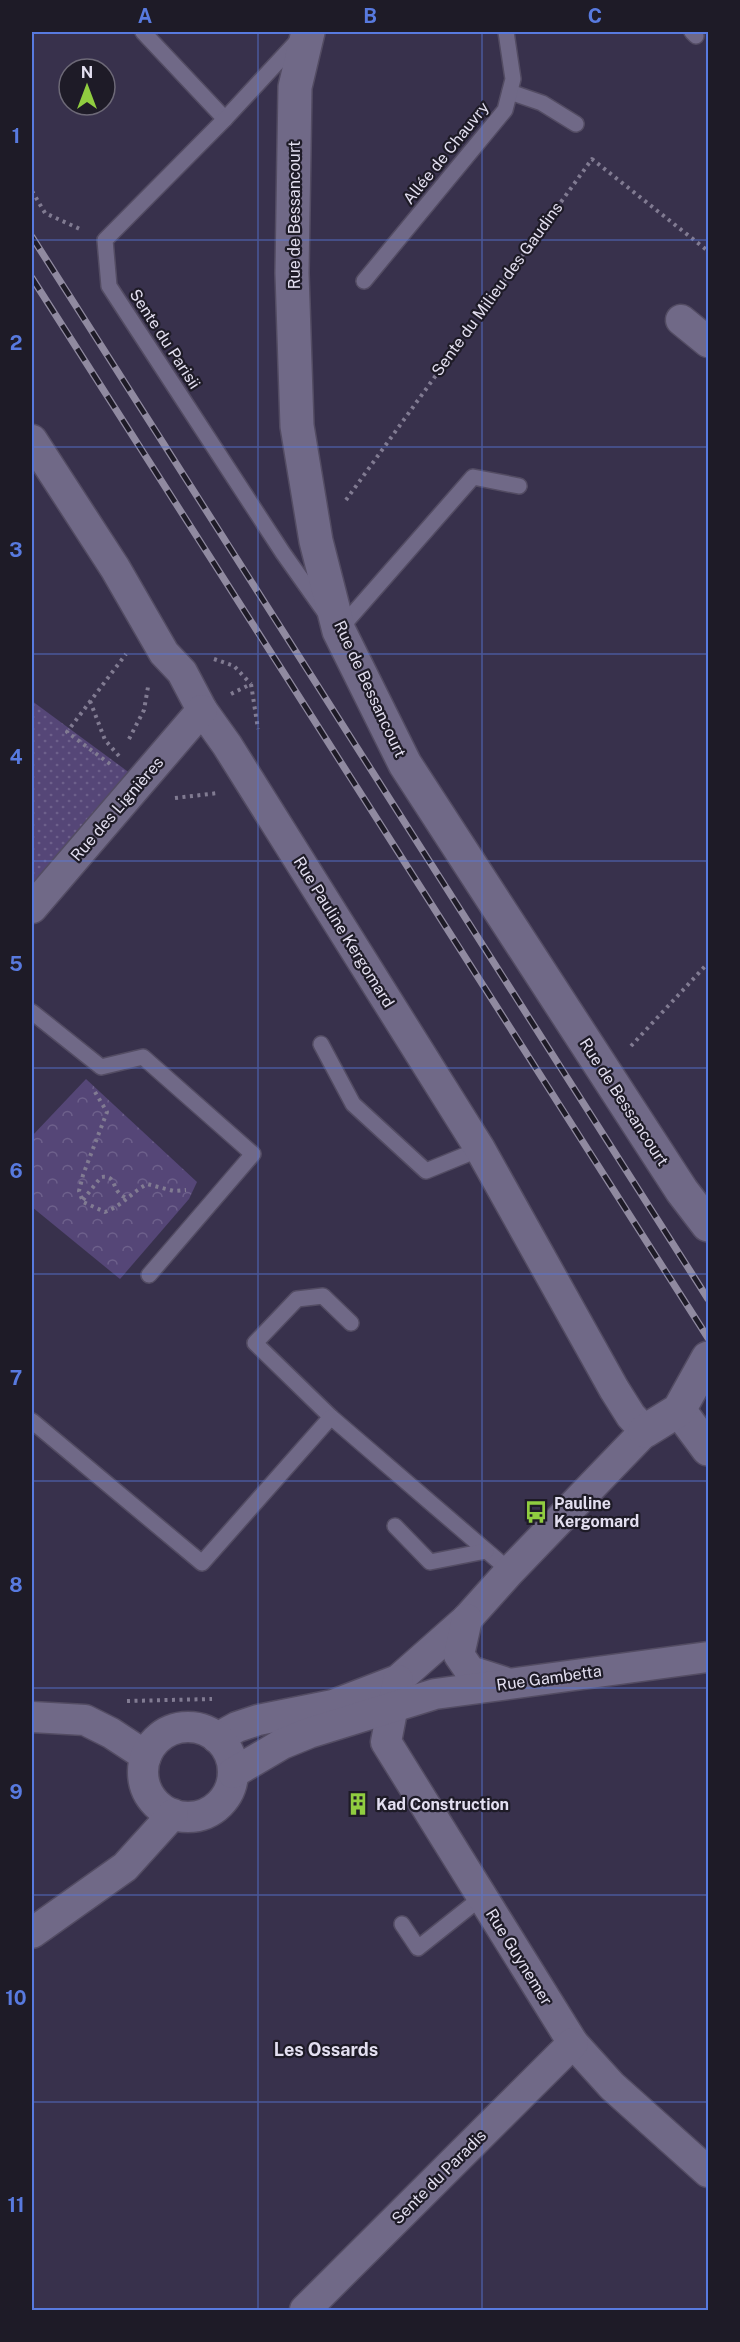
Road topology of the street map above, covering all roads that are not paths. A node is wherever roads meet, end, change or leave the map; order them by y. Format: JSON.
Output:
{"nodes":[{"id":1,"x":143,"y":32,"type":"edge"},
{"id":2,"x":307,"y":32,"type":"edge"},
{"id":3,"x":506,"y":32,"type":"edge"},
{"id":4,"x":510,"y":92,"type":"junction"},
{"id":5,"x":225,"y":119,"type":"junction"},
{"id":6,"x":576,"y":124,"type":"dead end"},
{"id":7,"x":364,"y":281,"type":"dead end"},
{"id":8,"x":681,"y":320,"type":"dead end"},
{"id":9,"x":708,"y":342,"type":"edge"},
{"id":10,"x":32,"y":440,"type":"edge"},
{"id":11,"x":519,"y":486,"type":"dead end"},
{"id":12,"x":339,"y":631,"type":"junction"},
{"id":13,"x":202,"y":710,"type":"junction"},
{"id":14,"x":32,"y":908,"type":"edge"},
{"id":15,"x":32,"y":1012,"type":"edge"},
{"id":16,"x":321,"y":1044,"type":"dead end"},
{"id":17,"x":480,"y":1149,"type":"junction"},
{"id":18,"x":708,"y":1225,"type":"edge"},
{"id":19,"x":149,"y":1275,"type":"dead end"},
{"id":20,"x":351,"y":1323,"type":"dead end"},
{"id":21,"x":708,"y":1358,"type":"edge"},
{"id":22,"x":679,"y":1410,"type":"junction"},
{"id":23,"x":331,"y":1417,"type":"junction"},
{"id":24,"x":32,"y":1421,"type":"edge"},
{"id":25,"x":645,"y":1431,"type":"junction"},
{"id":26,"x":708,"y":1449,"type":"edge"},
{"id":27,"x":395,"y":1526,"type":"dead end"},
{"id":28,"x":486,"y":1551,"type":"junction"},
{"id":29,"x":510,"y":1571,"type":"junction"},
{"id":30,"x":467,"y":1619,"type":"junction"},
{"id":31,"x":708,"y":1657,"type":"edge"},
{"id":32,"x":507,"y":1683,"type":"junction"},
{"id":33,"x":395,"y":1693,"type":"junction"},
{"id":34,"x":32,"y":1718,"type":"edge"},
{"id":35,"x":217,"y":1738,"type":"junction"},
{"id":36,"x":146,"y":1756,"type":"junction"},
{"id":37,"x":233,"y":1773,"type":"junction"},
{"id":38,"x":173,"y":1814,"type":"junction"},
{"id":39,"x":482,"y":1898,"type":"junction"},
{"id":40,"x":402,"y":1924,"type":"dead end"},
{"id":41,"x":32,"y":1934,"type":"edge"},
{"id":42,"x":573,"y":2043,"type":"junction"},
{"id":43,"x":708,"y":2172,"type":"edge"},
{"id":44,"x":305,"y":2310,"type":"edge"}],
"edges":[{"from":1,"to":5,"type":"lane"},
{"from":2,"to":5,"type":"lane"},
{"from":2,"to":12,"type":"street","name":"Rue de Bessancourt"},
{"from":3,"to":4,"type":"lane","name":"Allée de Chauvry"},
{"from":4,"to":6,"type":"lane"},
{"from":4,"to":7,"type":"lane","name":"Allée de Chauvry"},
{"from":5,"to":12,"type":"lane","name":"Sente du Parisii"},
{"from":8,"to":9,"type":"street"},
{"from":10,"to":13,"type":"street","name":"Rue Pauline Kergomard"},
{"from":11,"to":12,"type":"lane"},
{"from":12,"to":18,"type":"street","name":"Rue de Bessancourt"},
{"from":13,"to":14,"type":"street","name":"Rue des Lignières"},
{"from":13,"to":17,"type":"street","name":"Rue Pauline Kergomard"},
{"from":15,"to":19,"type":"lane"},
{"from":16,"to":17,"type":"lane"},
{"from":17,"to":25,"type":"street","name":"Rue Pauline Kergomard"},
{"from":20,"to":23,"type":"lane"},
{"from":21,"to":22,"type":"street"},
{"from":22,"to":25,"type":"street"},
{"from":22,"to":26,"type":"street"},
{"from":23,"to":24,"type":"lane"},
{"from":23,"to":28,"type":"lane"},
{"from":25,"to":29,"type":"street"},
{"from":27,"to":28,"type":"lane"},
{"from":28,"to":29,"type":"lane"},
{"from":29,"to":30,"type":"street"},
{"from":30,"to":32,"type":"street"},
{"from":30,"to":33,"type":"street"},
{"from":31,"to":32,"type":"street","name":"Rue Gambetta"},
{"from":32,"to":33,"type":"street","name":"Rue Gambetta"},
{"from":33,"to":35,"type":"street"},
{"from":33,"to":37,"type":"street"},
{"from":33,"to":39,"type":"street","name":"Rue Guynemer"},
{"from":34,"to":36,"type":"street"},
{"from":35,"to":36,"type":"street"},
{"from":35,"to":37,"type":"street"},
{"from":36,"to":38,"type":"street"},
{"from":37,"to":38,"type":"street"},
{"from":38,"to":41,"type":"street"},
{"from":39,"to":40,"type":"lane"},
{"from":39,"to":42,"type":"street","name":"Rue Guynemer"},
{"from":42,"to":43,"type":"street","name":"Rue Guynemer"},
{"from":42,"to":44,"type":"street","name":"Sente du Paradis"}]}
